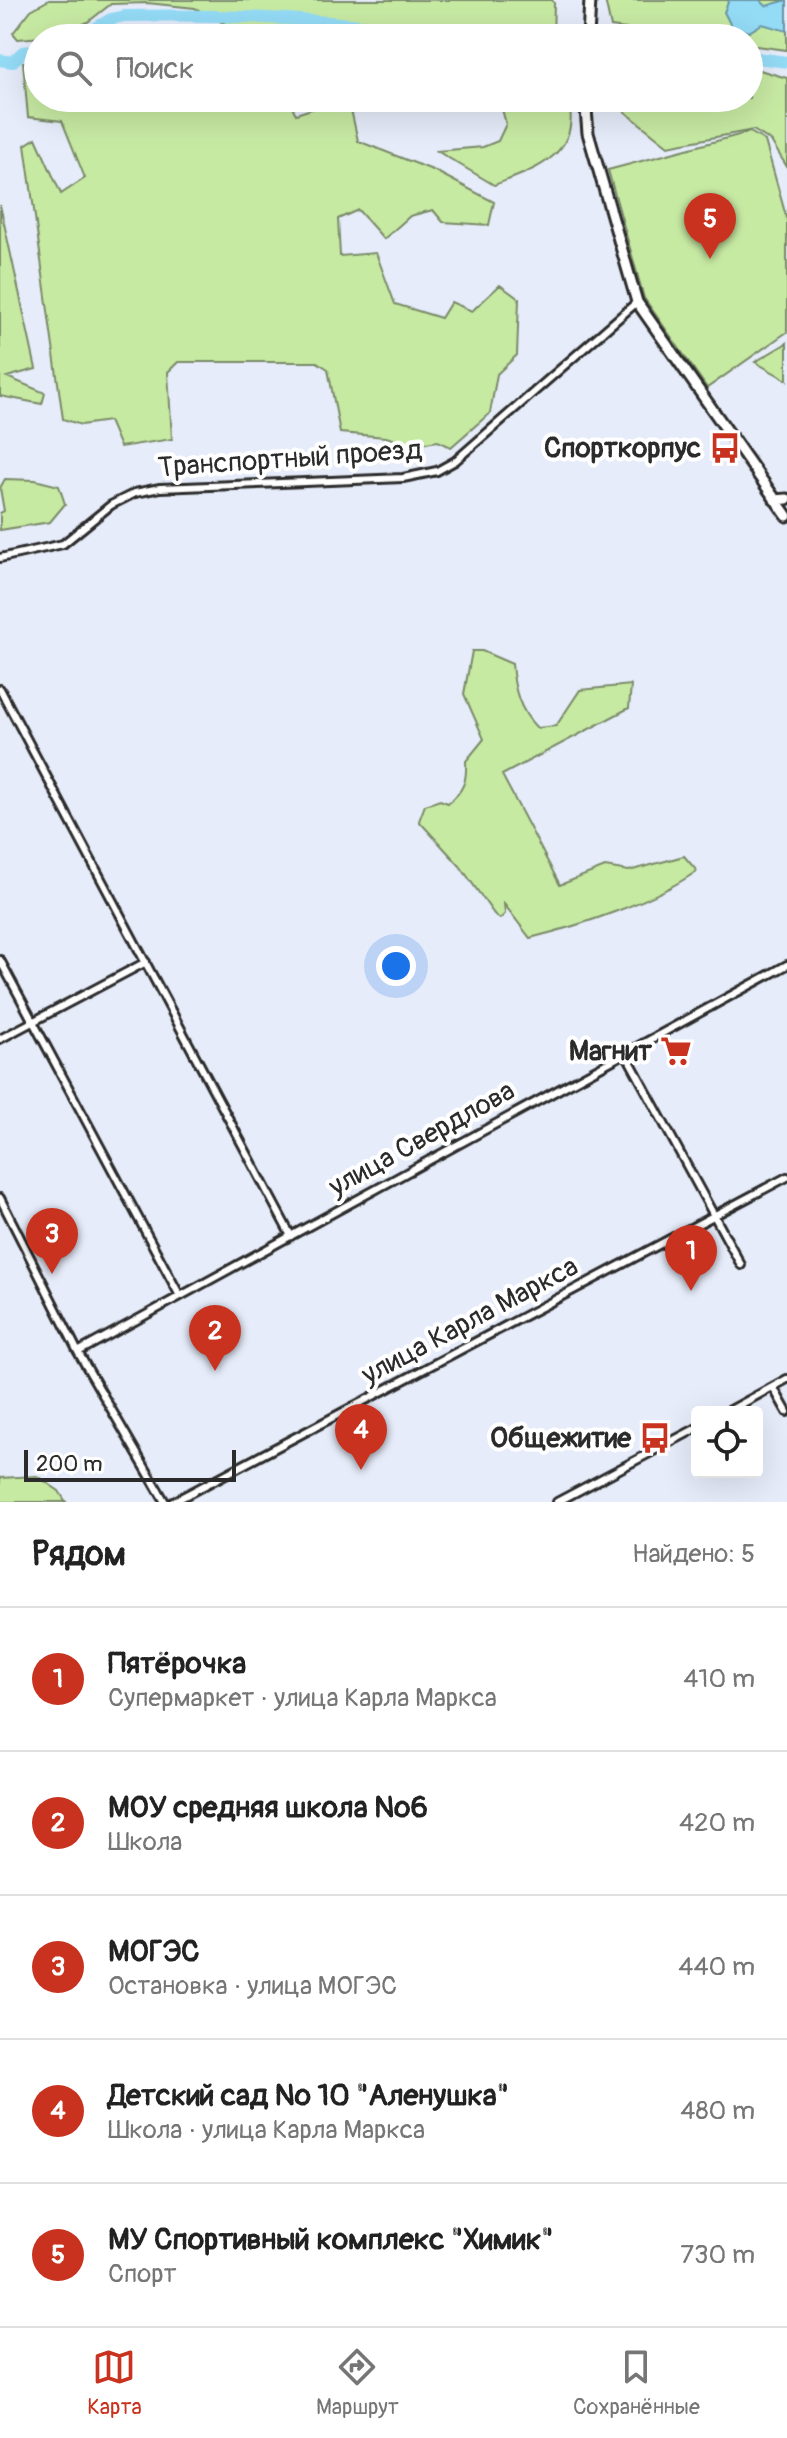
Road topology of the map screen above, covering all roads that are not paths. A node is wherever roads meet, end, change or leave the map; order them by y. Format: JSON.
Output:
{"nodes":[{"id":1,"x":590,"y":0,"type":"edge"},
{"id":2,"x":589,"y":24,"type":"edge"},
{"id":3,"x":586,"y":112,"type":"edge"},
{"id":4,"x":637,"y":302,"type":"junction"},
{"id":5,"x":787,"y":499,"type":"edge"},
{"id":6,"x":775,"y":500,"type":"junction"},
{"id":7,"x":787,"y":516,"type":"edge"},
{"id":8,"x":0,"y":558,"type":"edge"},
{"id":9,"x":0,"y":689,"type":"edge"},
{"id":10,"x":0,"y":960,"type":"edge"},
{"id":11,"x":146,"y":962,"type":"junction"},
{"id":12,"x":787,"y":965,"type":"edge"},
{"id":13,"x":33,"y":1022,"type":"junction"},
{"id":14,"x":0,"y":1039,"type":"edge"},
{"id":15,"x":625,"y":1052,"type":"junction"},
{"id":16,"x":787,"y":1177,"type":"edge"},
{"id":17,"x":0,"y":1198,"type":"edge"},
{"id":18,"x":715,"y":1215,"type":"junction"},
{"id":19,"x":291,"y":1236,"type":"junction"},
{"id":20,"x":741,"y":1265,"type":"dead end"},
{"id":21,"x":180,"y":1296,"type":"junction"},
{"id":22,"x":78,"y":1352,"type":"junction"},
{"id":23,"x":787,"y":1379,"type":"edge"},
{"id":24,"x":773,"y":1387,"type":"junction"},
{"id":25,"x":738,"y":1406,"type":"edge"},
{"id":26,"x":787,"y":1412,"type":"edge"},
{"id":27,"x":691,"y":1431,"type":"edge"},
{"id":28,"x":165,"y":1502,"type":"edge"},
{"id":29,"x":173,"y":1502,"type":"edge"},
{"id":30,"x":557,"y":1502,"type":"edge"}],
"edges":[{"from":1,"to":2,"type":"street"},
{"from":3,"to":4,"type":"street"},
{"from":4,"to":6,"type":"street"},
{"from":4,"to":8,"type":"street","name":"Транспортный проезд"},
{"from":5,"to":6,"type":"street"},
{"from":6,"to":7,"type":"street"},
{"from":9,"to":11,"type":"street"},
{"from":10,"to":13,"type":"street"},
{"from":11,"to":13,"type":"street"},
{"from":11,"to":19,"type":"street"},
{"from":12,"to":15,"type":"street","name":"улица Свердлова"},
{"from":13,"to":14,"type":"street"},
{"from":13,"to":21,"type":"street"},
{"from":15,"to":18,"type":"street"},
{"from":15,"to":19,"type":"street","name":"улица Свердлова"},
{"from":16,"to":18,"type":"street","name":"улица Карла Маркса"},
{"from":17,"to":22,"type":"street"},
{"from":18,"to":20,"type":"street"},
{"from":18,"to":29,"type":"street","name":"улица Карла Маркса"},
{"from":19,"to":21,"type":"street","name":"улица Свердлова"},
{"from":21,"to":22,"type":"street","name":"улица Свердлова"},
{"from":22,"to":28,"type":"street"},
{"from":23,"to":24,"type":"street"},
{"from":24,"to":25,"type":"street"},
{"from":24,"to":26,"type":"street"},
{"from":27,"to":30,"type":"street"}]}
